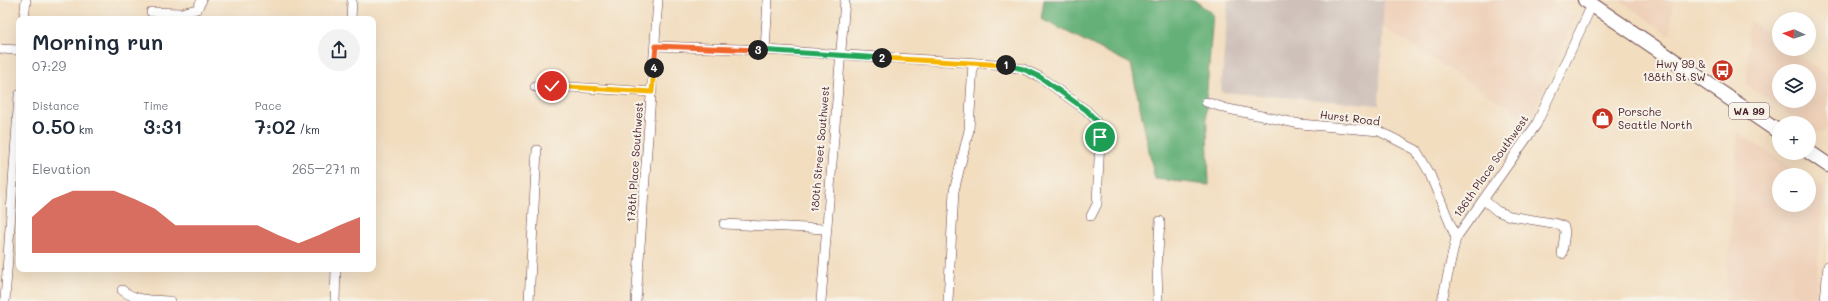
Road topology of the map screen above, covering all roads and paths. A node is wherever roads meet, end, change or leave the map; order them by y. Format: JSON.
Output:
{"nodes":[{"id":1,"x":26,"y":0,"type":"edge"},
{"id":2,"x":202,"y":0,"type":"edge"},
{"id":3,"x":352,"y":0,"type":"edge"},
{"id":4,"x":658,"y":0,"type":"edge"},
{"id":5,"x":768,"y":0,"type":"edge"},
{"id":6,"x":845,"y":0,"type":"edge"},
{"id":7,"x":1589,"y":2,"type":"edge"},
{"id":8,"x":151,"y":12,"type":"dead end"},
{"id":9,"x":24,"y":16,"type":"edge"},
{"id":10,"x":351,"y":16,"type":"edge"},
{"id":11,"x":656,"y":46,"type":"junction"},
{"id":12,"x":0,"y":49,"type":"edge"},
{"id":13,"x":16,"y":50,"type":"edge"},
{"id":14,"x":765,"y":50,"type":"junction"},
{"id":15,"x":840,"y":56,"type":"junction"},
{"id":16,"x":973,"y":63,"type":"junction"},
{"id":17,"x":535,"y":87,"type":"dead end"},
{"id":18,"x":652,"y":92,"type":"junction"},
{"id":19,"x":1206,"y":102,"type":"dead end"},
{"id":20,"x":16,"y":126,"type":"edge"},
{"id":21,"x":1772,"y":127,"type":"edge"},
{"id":22,"x":537,"y":150,"type":"dead end"},
{"id":23,"x":1816,"y":157,"type":"edge"},
{"id":24,"x":1828,"y":165,"type":"edge"},
{"id":25,"x":1484,"y":200,"type":"junction"},
{"id":26,"x":1091,"y":216,"type":"dead end"},
{"id":27,"x":1160,"y":221,"type":"dead end"},
{"id":28,"x":724,"y":224,"type":"dead end"},
{"id":29,"x":826,"y":229,"type":"junction"},
{"id":30,"x":1456,"y":238,"type":"junction"},
{"id":31,"x":4,"y":248,"type":"edge"},
{"id":32,"x":1562,"y":254,"type":"dead end"},
{"id":33,"x":1828,"y":266,"type":"edge"},
{"id":34,"x":336,"y":272,"type":"edge"},
{"id":35,"x":122,"y":290,"type":"dead end"},
{"id":36,"x":5,"y":301,"type":"edge"},
{"id":37,"x":171,"y":301,"type":"edge"},
{"id":38,"x":335,"y":301,"type":"edge"},
{"id":39,"x":529,"y":301,"type":"edge"},
{"id":40,"x":636,"y":301,"type":"edge"},
{"id":41,"x":821,"y":301,"type":"edge"},
{"id":42,"x":948,"y":301,"type":"edge"},
{"id":43,"x":1158,"y":301,"type":"edge"},
{"id":44,"x":1442,"y":301,"type":"edge"},
{"id":45,"x":1825,"y":301,"type":"edge"}],
"edges":[{"from":1,"to":9,"type":"street"},
{"from":2,"to":8,"type":"street"},
{"from":3,"to":10,"type":"street"},
{"from":4,"to":11,"type":"street","name":"178th Place Southwest"},
{"from":5,"to":14,"type":"street"},
{"from":6,"to":15,"type":"street","name":"180th Street Southwest"},
{"from":7,"to":21,"type":"highway","number":"WA 99"},
{"from":7,"to":25,"type":"street","name":"186th Place Southwest"},
{"from":11,"to":14,"type":"street"},
{"from":11,"to":18,"type":"street","name":"178th Place Southwest"},
{"from":12,"to":13,"type":"street"},
{"from":14,"to":15,"type":"street"},
{"from":15,"to":16,"type":"street"},
{"from":15,"to":29,"type":"street","name":"180th Street Southwest"},
{"from":16,"to":26,"type":"street"},
{"from":16,"to":42,"type":"street"},
{"from":17,"to":18,"type":"street"},
{"from":18,"to":40,"type":"street","name":"178th Place Southwest"},
{"from":19,"to":30,"type":"street","name":"Hurst Road"},
{"from":20,"to":31,"type":"street"},
{"from":22,"to":39,"type":"street"},
{"from":23,"to":24,"type":"highway"},
{"from":25,"to":30,"type":"street","name":"186th Place Southwest"},
{"from":25,"to":32,"type":"street"},
{"from":27,"to":43,"type":"street"},
{"from":28,"to":29,"type":"street"},
{"from":29,"to":41,"type":"street","name":"180th Street Southwest"},
{"from":30,"to":44,"type":"street","name":"186th Place Southwest"},
{"from":31,"to":36,"type":"street"},
{"from":33,"to":45,"type":"street"},
{"from":34,"to":38,"type":"street"},
{"from":35,"to":37,"type":"street"}]}
